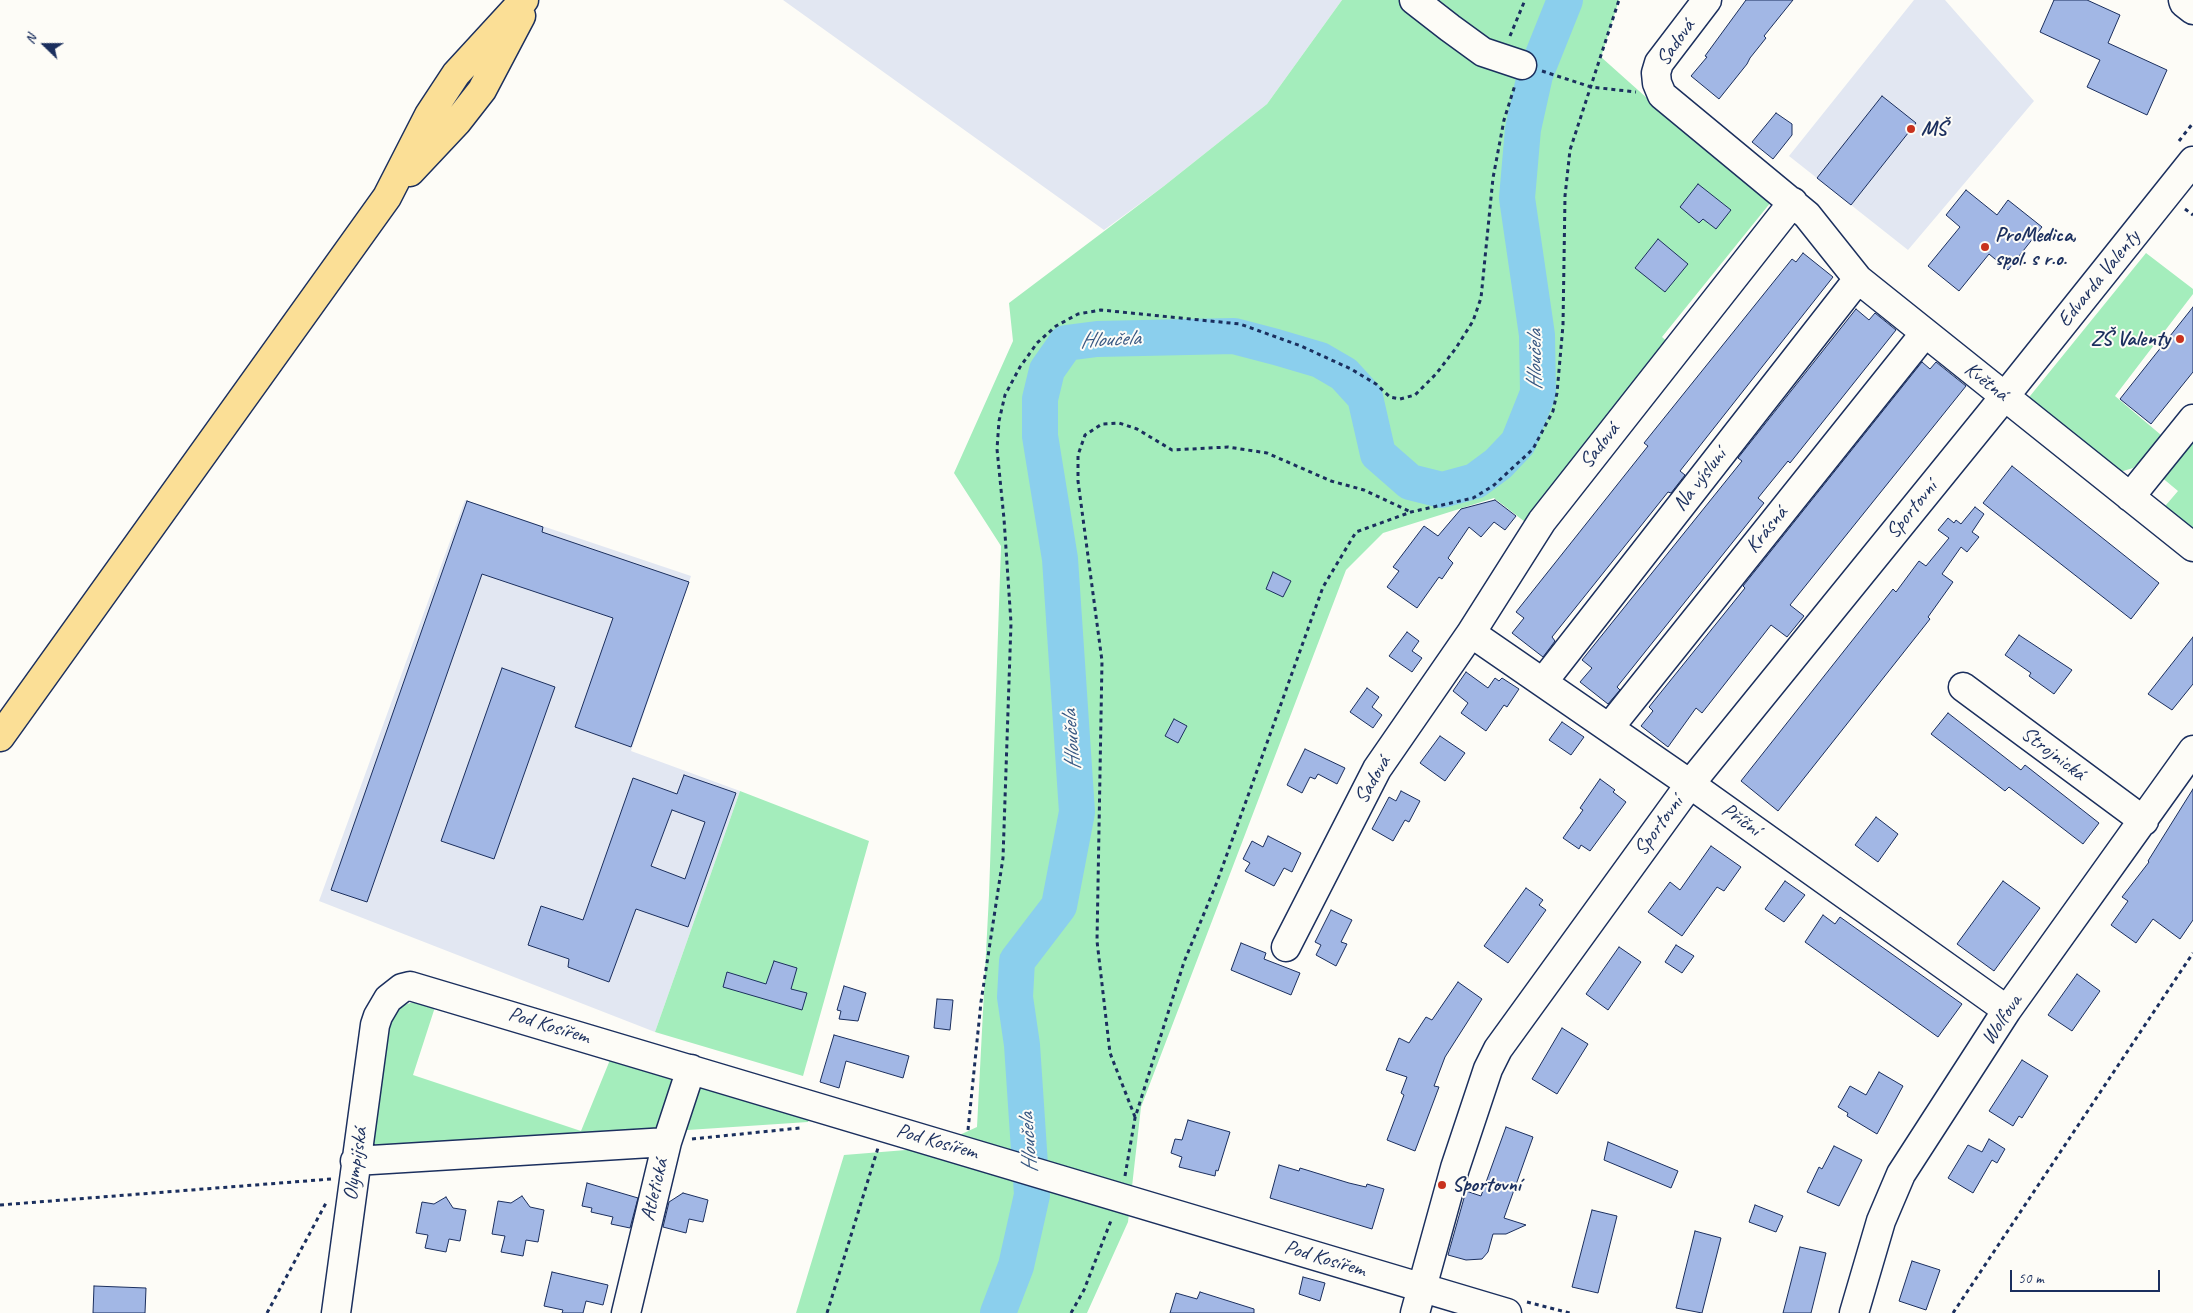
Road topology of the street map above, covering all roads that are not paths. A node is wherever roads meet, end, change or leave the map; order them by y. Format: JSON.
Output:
{"nodes":[{"id":1,"x":524,"y":0,"type":"edge"},
{"id":2,"x":530,"y":0,"type":"edge"},
{"id":3,"x":1414,"y":0,"type":"edge"},
{"id":4,"x":1707,"y":0,"type":"edge"},
{"id":5,"x":2183,"y":0,"type":"edge"},
{"id":6,"x":2193,"y":10,"type":"edge"},
{"id":7,"x":1517,"y":63,"type":"road end"},
{"id":8,"x":2185,"y":152,"type":"edge"},
{"id":9,"x":387,"y":196,"type":"junction"},
{"id":10,"x":1793,"y":202,"type":"junction"},
{"id":11,"x":1858,"y":279,"type":"junction"},
{"id":12,"x":1925,"y":333,"type":"junction"},
{"id":13,"x":2005,"y":396,"type":"junction"},
{"id":14,"x":2193,"y":419,"type":"edge"},
{"id":15,"x":2130,"y":497,"type":"junction"},
{"id":16,"x":2193,"y":547,"type":"edge"},
{"id":17,"x":1471,"y":633,"type":"junction"},
{"id":18,"x":1543,"y":682,"type":"junction"},
{"id":19,"x":1963,"y":687,"type":"dead end"},
{"id":20,"x":1609,"y":728,"type":"junction"},
{"id":21,"x":0,"y":737,"type":"edge"},
{"id":22,"x":2193,"y":750,"type":"edge"},
{"id":23,"x":1690,"y":784,"type":"junction"},
{"id":24,"x":2144,"y":821,"type":"junction"},
{"id":25,"x":1286,"y":947,"type":"dead end"},
{"id":26,"x":2008,"y":1010,"type":"junction"},
{"id":27,"x":378,"y":1016,"type":"joint"},
{"id":28,"x":692,"y":1069,"type":"junction"},
{"id":29,"x":667,"y":1142,"type":"junction"},
{"id":30,"x":355,"y":1169,"type":"junction"},
{"id":31,"x":1418,"y":1300,"type":"edge"},
{"id":32,"x":336,"y":1313,"type":"edge"},
{"id":33,"x":626,"y":1313,"type":"edge"},
{"id":34,"x":1508,"y":1313,"type":"edge"},
{"id":35,"x":1854,"y":1313,"type":"edge"}],
"edges":[{"from":1,"to":9,"type":"main road"},
{"from":2,"to":9,"type":"main road"},
{"from":3,"to":7,"type":"street"},
{"from":4,"to":10,"type":"street","name":"Sadová"},
{"from":5,"to":6,"type":"street"},
{"from":8,"to":13,"type":"street","name":"Edvarda Valenty"},
{"from":9,"to":21,"type":"main road"},
{"from":10,"to":11,"type":"street","name":"Květná"},
{"from":10,"to":17,"type":"street","name":"Sadová"},
{"from":11,"to":12,"type":"street","name":"Květná"},
{"from":11,"to":18,"type":"street","name":"Na výsluní"},
{"from":12,"to":13,"type":"street","name":"Květná"},
{"from":12,"to":20,"type":"street","name":"Krásná"},
{"from":13,"to":15,"type":"street","name":"Květná"},
{"from":13,"to":23,"type":"street","name":"Sportovní"},
{"from":14,"to":15,"type":"street"},
{"from":15,"to":16,"type":"street","name":"Květná"},
{"from":17,"to":18,"type":"street","name":"Příční"},
{"from":17,"to":25,"type":"street","name":"Sadová"},
{"from":18,"to":20,"type":"street","name":"Příční"},
{"from":19,"to":24,"type":"street","name":"Strojnická"},
{"from":20,"to":23,"type":"street","name":"Příční"},
{"from":22,"to":24,"type":"street","name":"Wolfova"},
{"from":23,"to":26,"type":"street","name":"Příční"},
{"from":23,"to":31,"type":"street","name":"Sportovní"},
{"from":24,"to":26,"type":"street","name":"Wolfova"},
{"from":26,"to":35,"type":"street","name":"Wolfova"},
{"from":27,"to":28,"type":"street","name":"Pod Kosířem"},
{"from":27,"to":30,"type":"street","name":"Olympijská"},
{"from":28,"to":29,"type":"street","name":"Atletická"},
{"from":28,"to":31,"type":"street","name":"Pod Kosířem"},
{"from":29,"to":30,"type":"street"},
{"from":29,"to":33,"type":"street","name":"Atletická"},
{"from":30,"to":32,"type":"street","name":"Olympijská"},
{"from":31,"to":34,"type":"street","name":"Pod Kosířem"}]}
